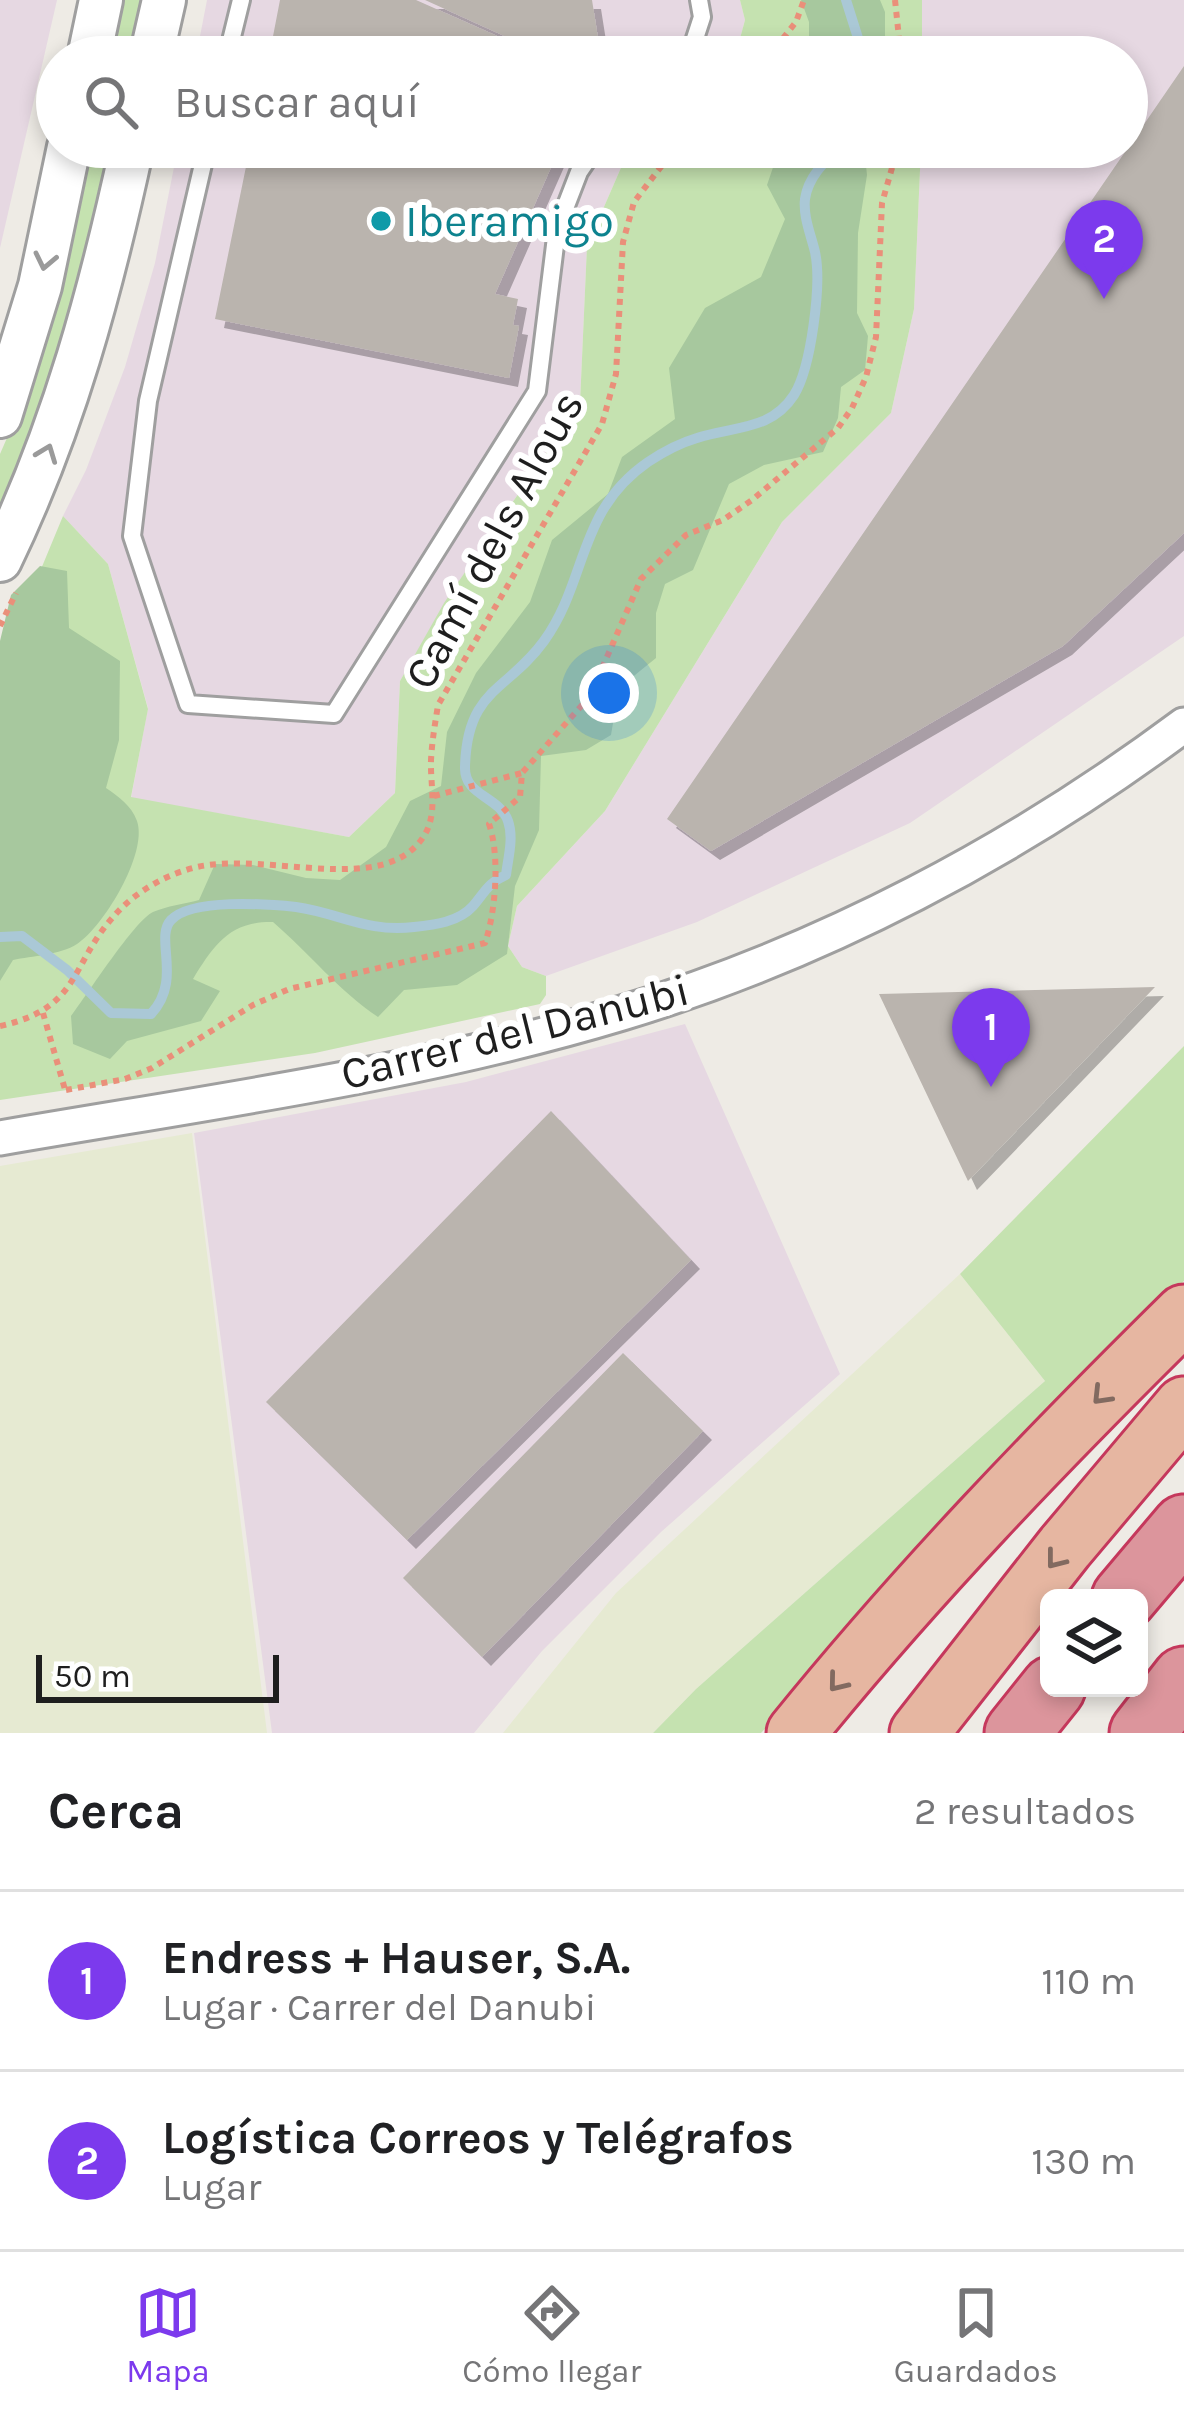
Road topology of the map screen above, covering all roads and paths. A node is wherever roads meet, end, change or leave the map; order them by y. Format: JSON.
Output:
{"nodes":[{"id":1,"x":101,"y":0,"type":"edge"},
{"id":2,"x":164,"y":0,"type":"edge"},
{"id":3,"x":241,"y":0,"type":"edge"},
{"id":4,"x":699,"y":0,"type":"edge"},
{"id":5,"x":804,"y":0,"type":"edge"},
{"id":6,"x":895,"y":0,"type":"edge"},
{"id":7,"x":93,"y":36,"type":"edge"},
{"id":8,"x":156,"y":36,"type":"edge"},
{"id":9,"x":232,"y":36,"type":"edge"},
{"id":10,"x":696,"y":36,"type":"edge"},
{"id":11,"x":785,"y":36,"type":"edge"},
{"id":12,"x":899,"y":36,"type":"edge"},
{"id":13,"x":65,"y":168,"type":"edge"},
{"id":14,"x":127,"y":168,"type":"edge"},
{"id":15,"x":202,"y":168,"type":"edge"},
{"id":16,"x":582,"y":168,"type":"edge"},
{"id":17,"x":660,"y":168,"type":"edge"},
{"id":18,"x":892,"y":168,"type":"edge"},
{"id":19,"x":0,"y":416,"type":"edge"},
{"id":20,"x":0,"y":560,"type":"edge"},
{"id":21,"x":1184,"y":725,"type":"edge"},
{"id":22,"x":522,"y":772,"type":"junction"},
{"id":23,"x":434,"y":796,"type":"junction"},
{"id":24,"x":42,"y":1012,"type":"junction"},
{"id":25,"x":0,"y":1026,"type":"edge"},
{"id":26,"x":133,"y":1089,"type":"dead end"},
{"id":27,"x":66,"y":1094,"type":"junction"},
{"id":28,"x":0,"y":1138,"type":"edge"},
{"id":29,"x":1184,"y":1314,"type":"edge"},
{"id":30,"x":1184,"y":1406,"type":"edge"},
{"id":31,"x":1184,"y":1527,"type":"edge"},
{"id":32,"x":1132,"y":1589,"type":"edge"},
{"id":33,"x":1184,"y":1679,"type":"edge"},
{"id":34,"x":1046,"y":1697,"type":"edge"},
{"id":35,"x":796,"y":1733,"type":"edge"},
{"id":36,"x":919,"y":1733,"type":"edge"},
{"id":37,"x":1017,"y":1733,"type":"edge"},
{"id":38,"x":1142,"y":1733,"type":"edge"}],
"edges":[{"from":1,"to":7,"type":"street"},
{"from":2,"to":8,"type":"street"},
{"from":3,"to":9,"type":"lane"},
{"from":4,"to":10,"type":"lane"},
{"from":5,"to":11,"type":"path"},
{"from":6,"to":12,"type":"path"},
{"from":13,"to":19,"type":"street","one_way":true},
{"from":20,"to":14,"type":"street","one_way":true},
{"from":15,"to":16,"type":"lane"},
{"from":17,"to":23,"type":"path","name":"Camí dels Alous"},
{"from":18,"to":22,"type":"path"},
{"from":21,"to":28,"type":"street","name":"Carrer del Danubi"},
{"from":22,"to":23,"type":"path"},
{"from":22,"to":27,"type":"path"},
{"from":23,"to":24,"type":"path","name":"Camí dels Alous"},
{"from":24,"to":25,"type":"path","name":"Camí dels Alous"},
{"from":24,"to":27,"type":"path"},
{"from":26,"to":27,"type":"path"},
{"from":29,"to":35,"type":"highway","one_way":true},
{"from":30,"to":36,"type":"highway","one_way":true},
{"from":31,"to":32,"type":"highway"},
{"from":33,"to":38,"type":"highway"},
{"from":34,"to":37,"type":"highway"}]}
